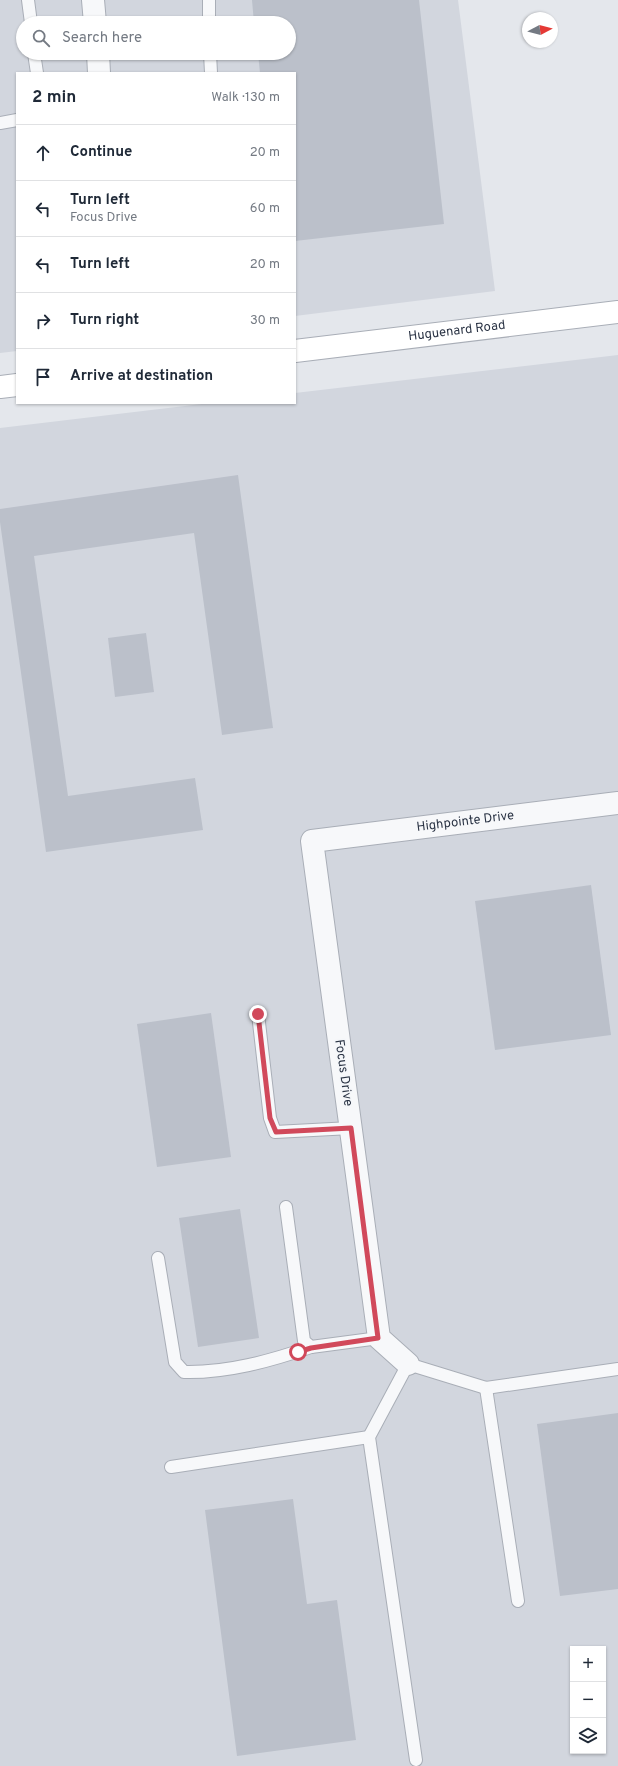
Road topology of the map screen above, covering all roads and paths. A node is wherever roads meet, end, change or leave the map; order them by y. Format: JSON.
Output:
{"nodes":[{"id":1,"x":28,"y":0,"type":"edge"},
{"id":2,"x":93,"y":0,"type":"edge"},
{"id":3,"x":209,"y":0,"type":"edge"},
{"id":4,"x":30,"y":16,"type":"edge"},
{"id":5,"x":94,"y":16,"type":"edge"},
{"id":6,"x":209,"y":16,"type":"edge"},
{"id":7,"x":35,"y":60,"type":"edge"},
{"id":8,"x":98,"y":60,"type":"edge"},
{"id":9,"x":210,"y":60,"type":"edge"},
{"id":10,"x":37,"y":72,"type":"edge"},
{"id":11,"x":99,"y":72,"type":"edge"},
{"id":12,"x":211,"y":72,"type":"edge"},
{"id":13,"x":16,"y":120,"type":"edge"},
{"id":14,"x":0,"y":123,"type":"edge"},
{"id":15,"x":618,"y":312,"type":"edge"},
{"id":16,"x":296,"y":351,"type":"edge"},
{"id":17,"x":16,"y":385,"type":"edge"},
{"id":18,"x":0,"y":387,"type":"edge"},
{"id":19,"x":618,"y":803,"type":"edge"},
{"id":20,"x":312,"y":841,"type":"joint"},
{"id":21,"x":258,"y":1014,"type":"dead end"},
{"id":22,"x":351,"y":1128,"type":"junction"},
{"id":23,"x":286,"y":1207,"type":"dead end"},
{"id":24,"x":158,"y":1258,"type":"dead end"},
{"id":25,"x":378,"y":1338,"type":"junction"},
{"id":26,"x":311,"y":1348,"type":"junction"},
{"id":27,"x":408,"y":1364,"type":"junction"},
{"id":28,"x":618,"y":1369,"type":"edge"},
{"id":29,"x":486,"y":1388,"type":"junction"},
{"id":30,"x":369,"y":1437,"type":"junction"},
{"id":31,"x":171,"y":1467,"type":"dead end"},
{"id":32,"x":518,"y":1601,"type":"dead end"},
{"id":33,"x":416,"y":1760,"type":"dead end"}],
"edges":[{"from":1,"to":4,"type":"lane"},
{"from":2,"to":5,"type":"street"},
{"from":3,"to":6,"type":"lane"},
{"from":7,"to":10,"type":"lane"},
{"from":8,"to":11,"type":"street"},
{"from":9,"to":12,"type":"lane"},
{"from":13,"to":14,"type":"lane"},
{"from":15,"to":16,"type":"main road","name":"Huguenard Road"},
{"from":17,"to":18,"type":"main road"},
{"from":19,"to":20,"type":"street","name":"Highpointe Drive"},
{"from":20,"to":22,"type":"street","name":"Focus Drive"},
{"from":21,"to":22,"type":"lane"},
{"from":22,"to":25,"type":"street","name":"Focus Drive"},
{"from":23,"to":26,"type":"lane"},
{"from":24,"to":26,"type":"lane"},
{"from":25,"to":26,"type":"lane"},
{"from":25,"to":27,"type":"street"},
{"from":27,"to":29,"type":"lane"},
{"from":27,"to":30,"type":"lane"},
{"from":28,"to":29,"type":"lane"},
{"from":29,"to":32,"type":"lane"},
{"from":30,"to":31,"type":"lane"},
{"from":30,"to":33,"type":"lane"}]}
